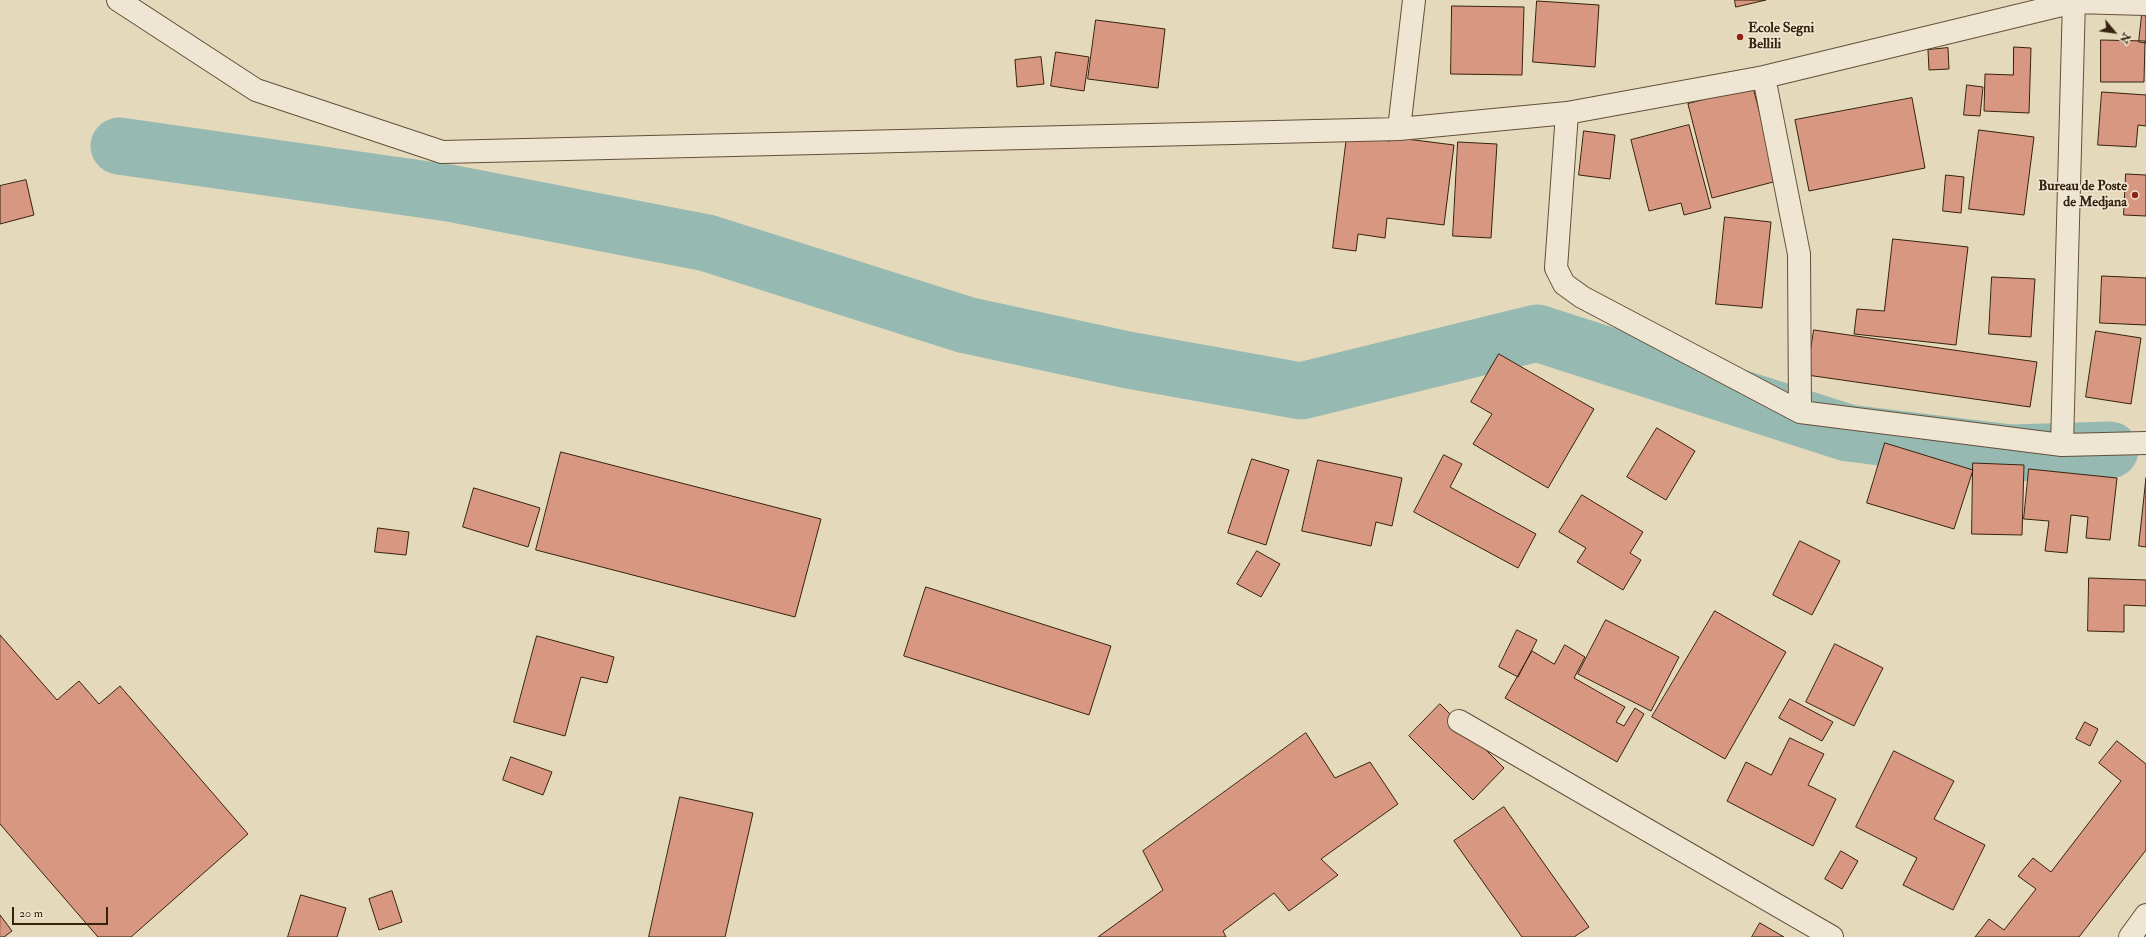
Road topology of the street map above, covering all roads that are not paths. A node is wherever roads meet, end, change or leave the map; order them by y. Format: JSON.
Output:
{"nodes":[{"id":1,"x":118,"y":0,"type":"edge"},
{"id":2,"x":1414,"y":0,"type":"edge"},
{"id":3,"x":2074,"y":1,"type":"edge"},
{"id":4,"x":2146,"y":4,"type":"edge"},
{"id":5,"x":1764,"y":77,"type":"junction"},
{"id":6,"x":1568,"y":113,"type":"junction"},
{"id":7,"x":1399,"y":129,"type":"junction"},
{"id":8,"x":1800,"y":412,"type":"junction"},
{"id":9,"x":2146,"y":443,"type":"edge"},
{"id":10,"x":2062,"y":446,"type":"junction"},
{"id":11,"x":1459,"y":721,"type":"dead end"},
{"id":12,"x":2146,"y":915,"type":"edge"},
{"id":13,"x":1832,"y":937,"type":"edge"},
{"id":14,"x":2130,"y":937,"type":"edge"}],
"edges":[{"from":1,"to":7,"type":"street"},
{"from":2,"to":7,"type":"street"},
{"from":3,"to":4,"type":"street"},
{"from":3,"to":5,"type":"street"},
{"from":3,"to":10,"type":"street"},
{"from":5,"to":6,"type":"street"},
{"from":5,"to":8,"type":"street"},
{"from":6,"to":7,"type":"street"},
{"from":6,"to":8,"type":"street"},
{"from":8,"to":10,"type":"street"},
{"from":9,"to":10,"type":"street"},
{"from":11,"to":13,"type":"street"},
{"from":12,"to":14,"type":"street"}]}
